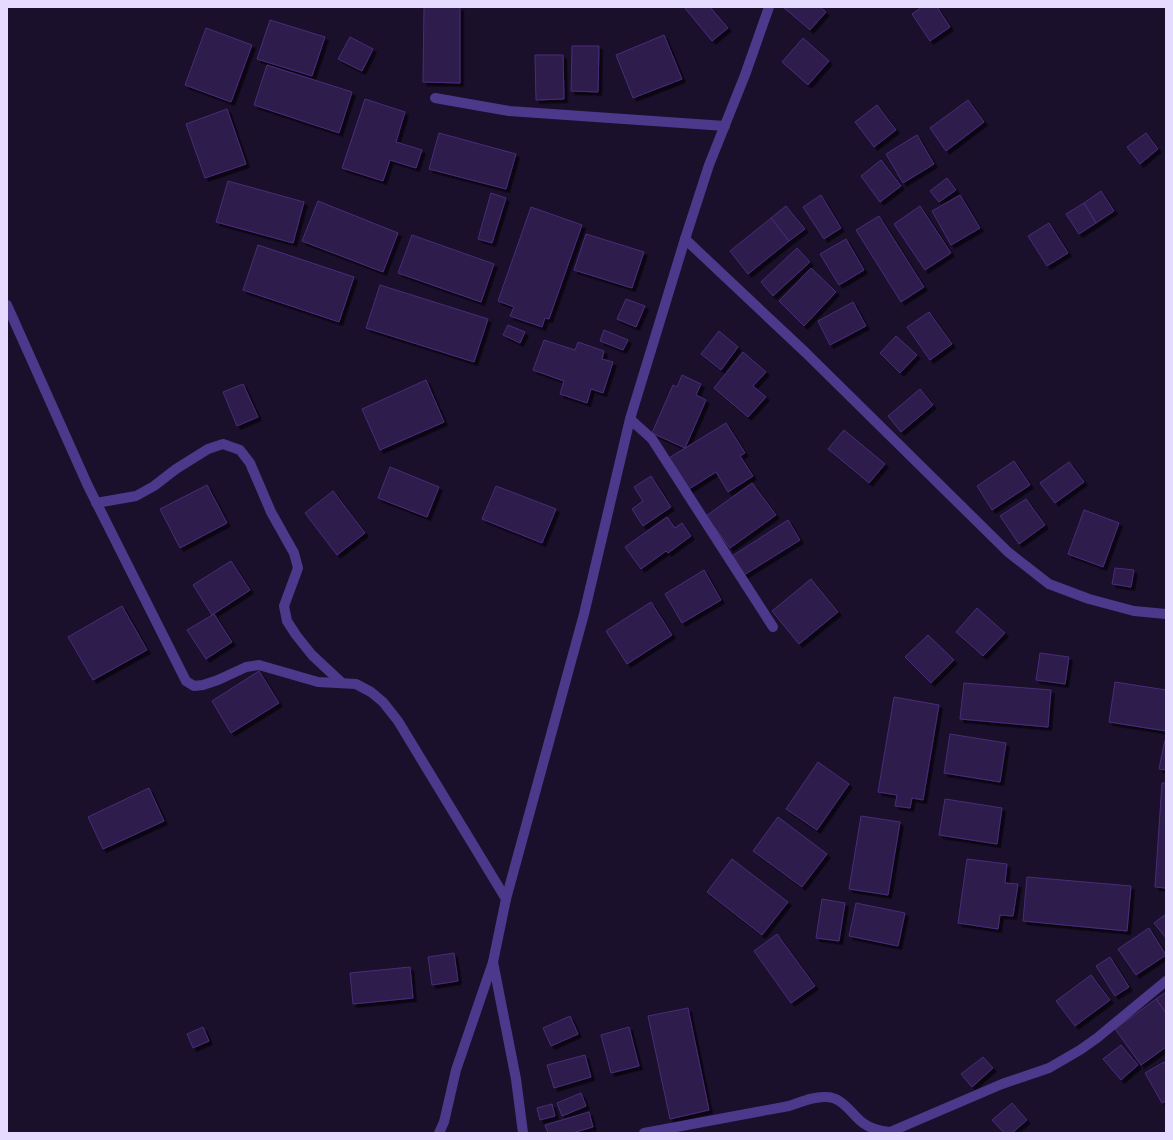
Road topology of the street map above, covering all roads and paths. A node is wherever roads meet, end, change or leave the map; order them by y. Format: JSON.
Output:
{"nodes":[{"id":1,"x":768,"y":7,"type":"edge"},
{"id":2,"x":435,"y":98,"type":"dead end"},
{"id":3,"x":725,"y":126,"type":"junction"},
{"id":4,"x":685,"y":239,"type":"junction"},
{"id":5,"x":7,"y":306,"type":"edge"},
{"id":6,"x":630,"y":419,"type":"junction"},
{"id":7,"x":96,"y":503,"type":"junction"},
{"id":8,"x":1166,"y":614,"type":"edge"},
{"id":9,"x":773,"y":627,"type":"dead end"},
{"id":10,"x":342,"y":683,"type":"junction"},
{"id":11,"x":506,"y":899,"type":"junction"},
{"id":12,"x":493,"y":962,"type":"junction"},
{"id":13,"x":1166,"y":981,"type":"edge"},
{"id":14,"x":439,"y":1133,"type":"edge"},
{"id":15,"x":523,"y":1133,"type":"edge"},
{"id":16,"x":644,"y":1133,"type":"edge"}],
"edges":[{"from":1,"to":3,"type":"street"},
{"from":2,"to":3,"type":"street"},
{"from":3,"to":4,"type":"street"},
{"from":4,"to":6,"type":"street"},
{"from":4,"to":8,"type":"street"},
{"from":5,"to":7,"type":"street"},
{"from":6,"to":9,"type":"street"},
{"from":6,"to":11,"type":"street"},
{"from":7,"to":10,"type":"street"},
{"from":7,"to":10,"type":"street"},
{"from":10,"to":11,"type":"street"},
{"from":11,"to":12,"type":"street"},
{"from":12,"to":14,"type":"street"},
{"from":12,"to":15,"type":"street"},
{"from":13,"to":16,"type":"street"}]}
